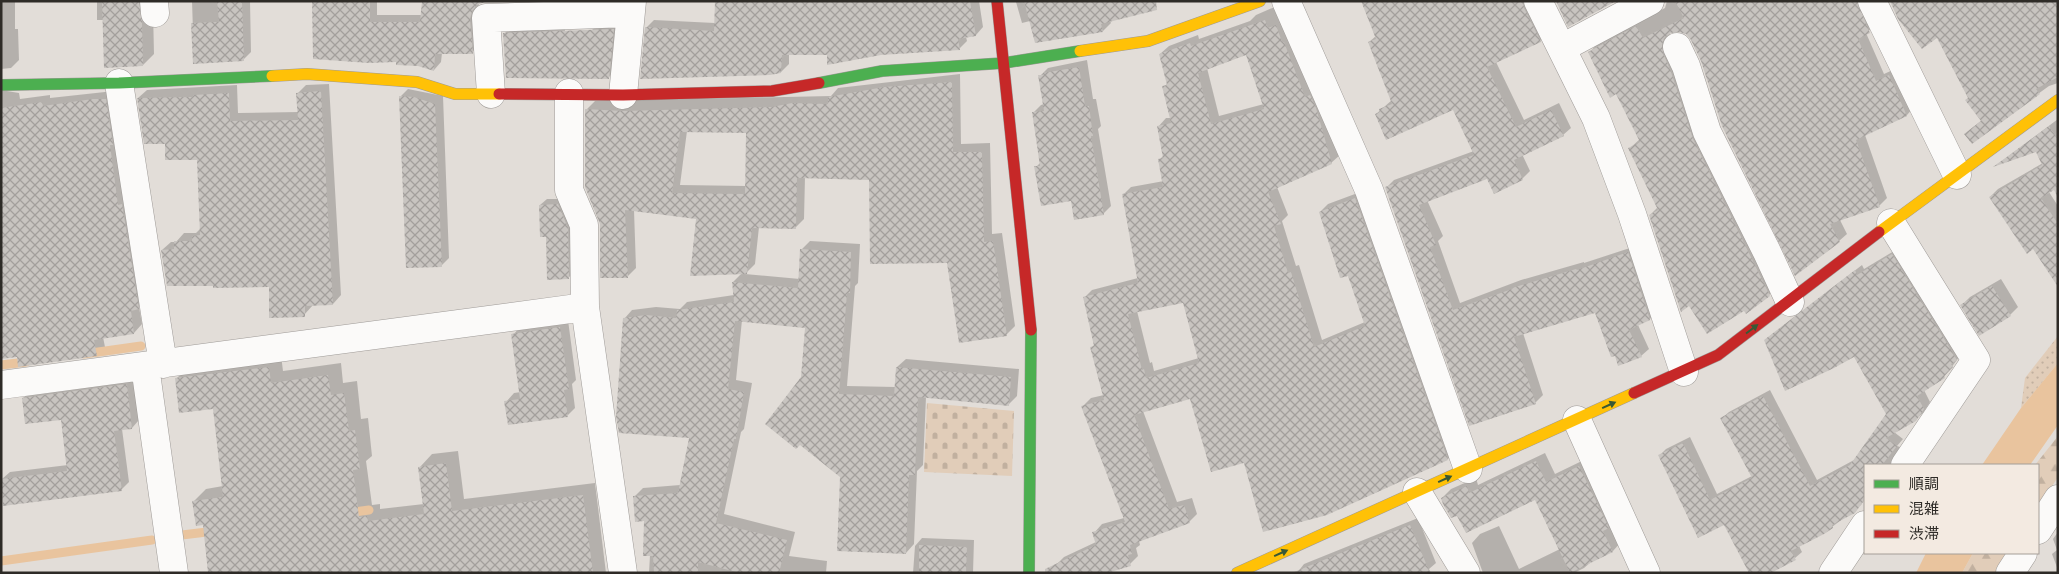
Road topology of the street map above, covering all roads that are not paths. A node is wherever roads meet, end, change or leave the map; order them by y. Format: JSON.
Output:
{"nodes":[{"id":1,"x":997,"y":1,"type":"edge"},
{"id":2,"x":1260,"y":1,"type":"edge"},
{"id":3,"x":1286,"y":1,"type":"edge"},
{"id":4,"x":1538,"y":1,"type":"edge"},
{"id":5,"x":1650,"y":1,"type":"edge"},
{"id":6,"x":1872,"y":1,"type":"edge"},
{"id":7,"x":631,"y":7,"type":"edge"},
{"id":8,"x":1677,"y":47,"type":"dead end"},
{"id":9,"x":1562,"y":48,"type":"junction"},
{"id":10,"x":1004,"y":63,"type":"junction"},
{"id":11,"x":119,"y":83,"type":"junction"},
{"id":12,"x":1,"y":86,"type":"edge"},
{"id":13,"x":569,"y":93,"type":"junction"},
{"id":14,"x":491,"y":94,"type":"junction"},
{"id":15,"x":623,"y":95,"type":"junction"},
{"id":16,"x":2058,"y":100,"type":"edge"},
{"id":17,"x":1957,"y":175,"type":"junction"},
{"id":18,"x":1891,"y":223,"type":"junction"},
{"id":19,"x":1790,"y":302,"type":"junction"},
{"id":20,"x":585,"y":307,"type":"junction"},
{"id":21,"x":154,"y":365,"type":"junction"},
{"id":22,"x":1684,"y":372,"type":"junction"},
{"id":23,"x":1,"y":385,"type":"edge"},
{"id":24,"x":1577,"y":420,"type":"junction"},
{"id":25,"x":1907,"y":464,"type":"edge"},
{"id":26,"x":1468,"y":469,"type":"junction"},
{"id":27,"x":1417,"y":492,"type":"junction"},
{"id":28,"x":2058,"y":499,"type":"edge"},
{"id":29,"x":1864,"y":526,"type":"edge"},
{"id":30,"x":2039,"y":528,"type":"edge"},
{"id":31,"x":2022,"y":554,"type":"edge"},
{"id":32,"x":1244,"y":571,"type":"edge"},
{"id":33,"x":174,"y":573,"type":"edge"},
{"id":34,"x":622,"y":573,"type":"edge"},
{"id":35,"x":1029,"y":573,"type":"edge"},
{"id":36,"x":1466,"y":573,"type":"edge"},
{"id":37,"x":1646,"y":573,"type":"edge"},
{"id":38,"x":1833,"y":573,"type":"edge"},
{"id":39,"x":2010,"y":573,"type":"edge"}],
"edges":[{"from":1,"to":10,"type":"street"},
{"from":2,"to":10,"type":"street"},
{"from":3,"to":26,"type":"street"},
{"from":4,"to":9,"type":"street"},
{"from":5,"to":9,"type":"street"},
{"from":6,"to":17,"type":"street"},
{"from":7,"to":14,"type":"street"},
{"from":7,"to":15,"type":"street"},
{"from":8,"to":19,"type":"street"},
{"from":9,"to":22,"type":"street"},
{"from":10,"to":15,"type":"street"},
{"from":10,"to":35,"type":"street"},
{"from":11,"to":12,"type":"street"},
{"from":11,"to":14,"type":"street"},
{"from":11,"to":21,"type":"street"},
{"from":13,"to":14,"type":"street"},
{"from":13,"to":15,"type":"street"},
{"from":13,"to":20,"type":"street"},
{"from":16,"to":17,"type":"street"},
{"from":17,"to":18,"type":"street"},
{"from":18,"to":19,"type":"street"},
{"from":18,"to":25,"type":"street"},
{"from":22,"to":19,"type":"street","one_way":true},
{"from":20,"to":21,"type":"street"},
{"from":20,"to":34,"type":"street"},
{"from":21,"to":23,"type":"street"},
{"from":21,"to":33,"type":"street"},
{"from":24,"to":22,"type":"street","one_way":true},
{"from":24,"to":26,"type":"street"},
{"from":24,"to":37,"type":"street"},
{"from":27,"to":26,"type":"street","one_way":true},
{"from":32,"to":27,"type":"street","one_way":true},
{"from":27,"to":36,"type":"street"},
{"from":28,"to":30,"type":"street"},
{"from":29,"to":38,"type":"street"},
{"from":31,"to":39,"type":"street"}]}
